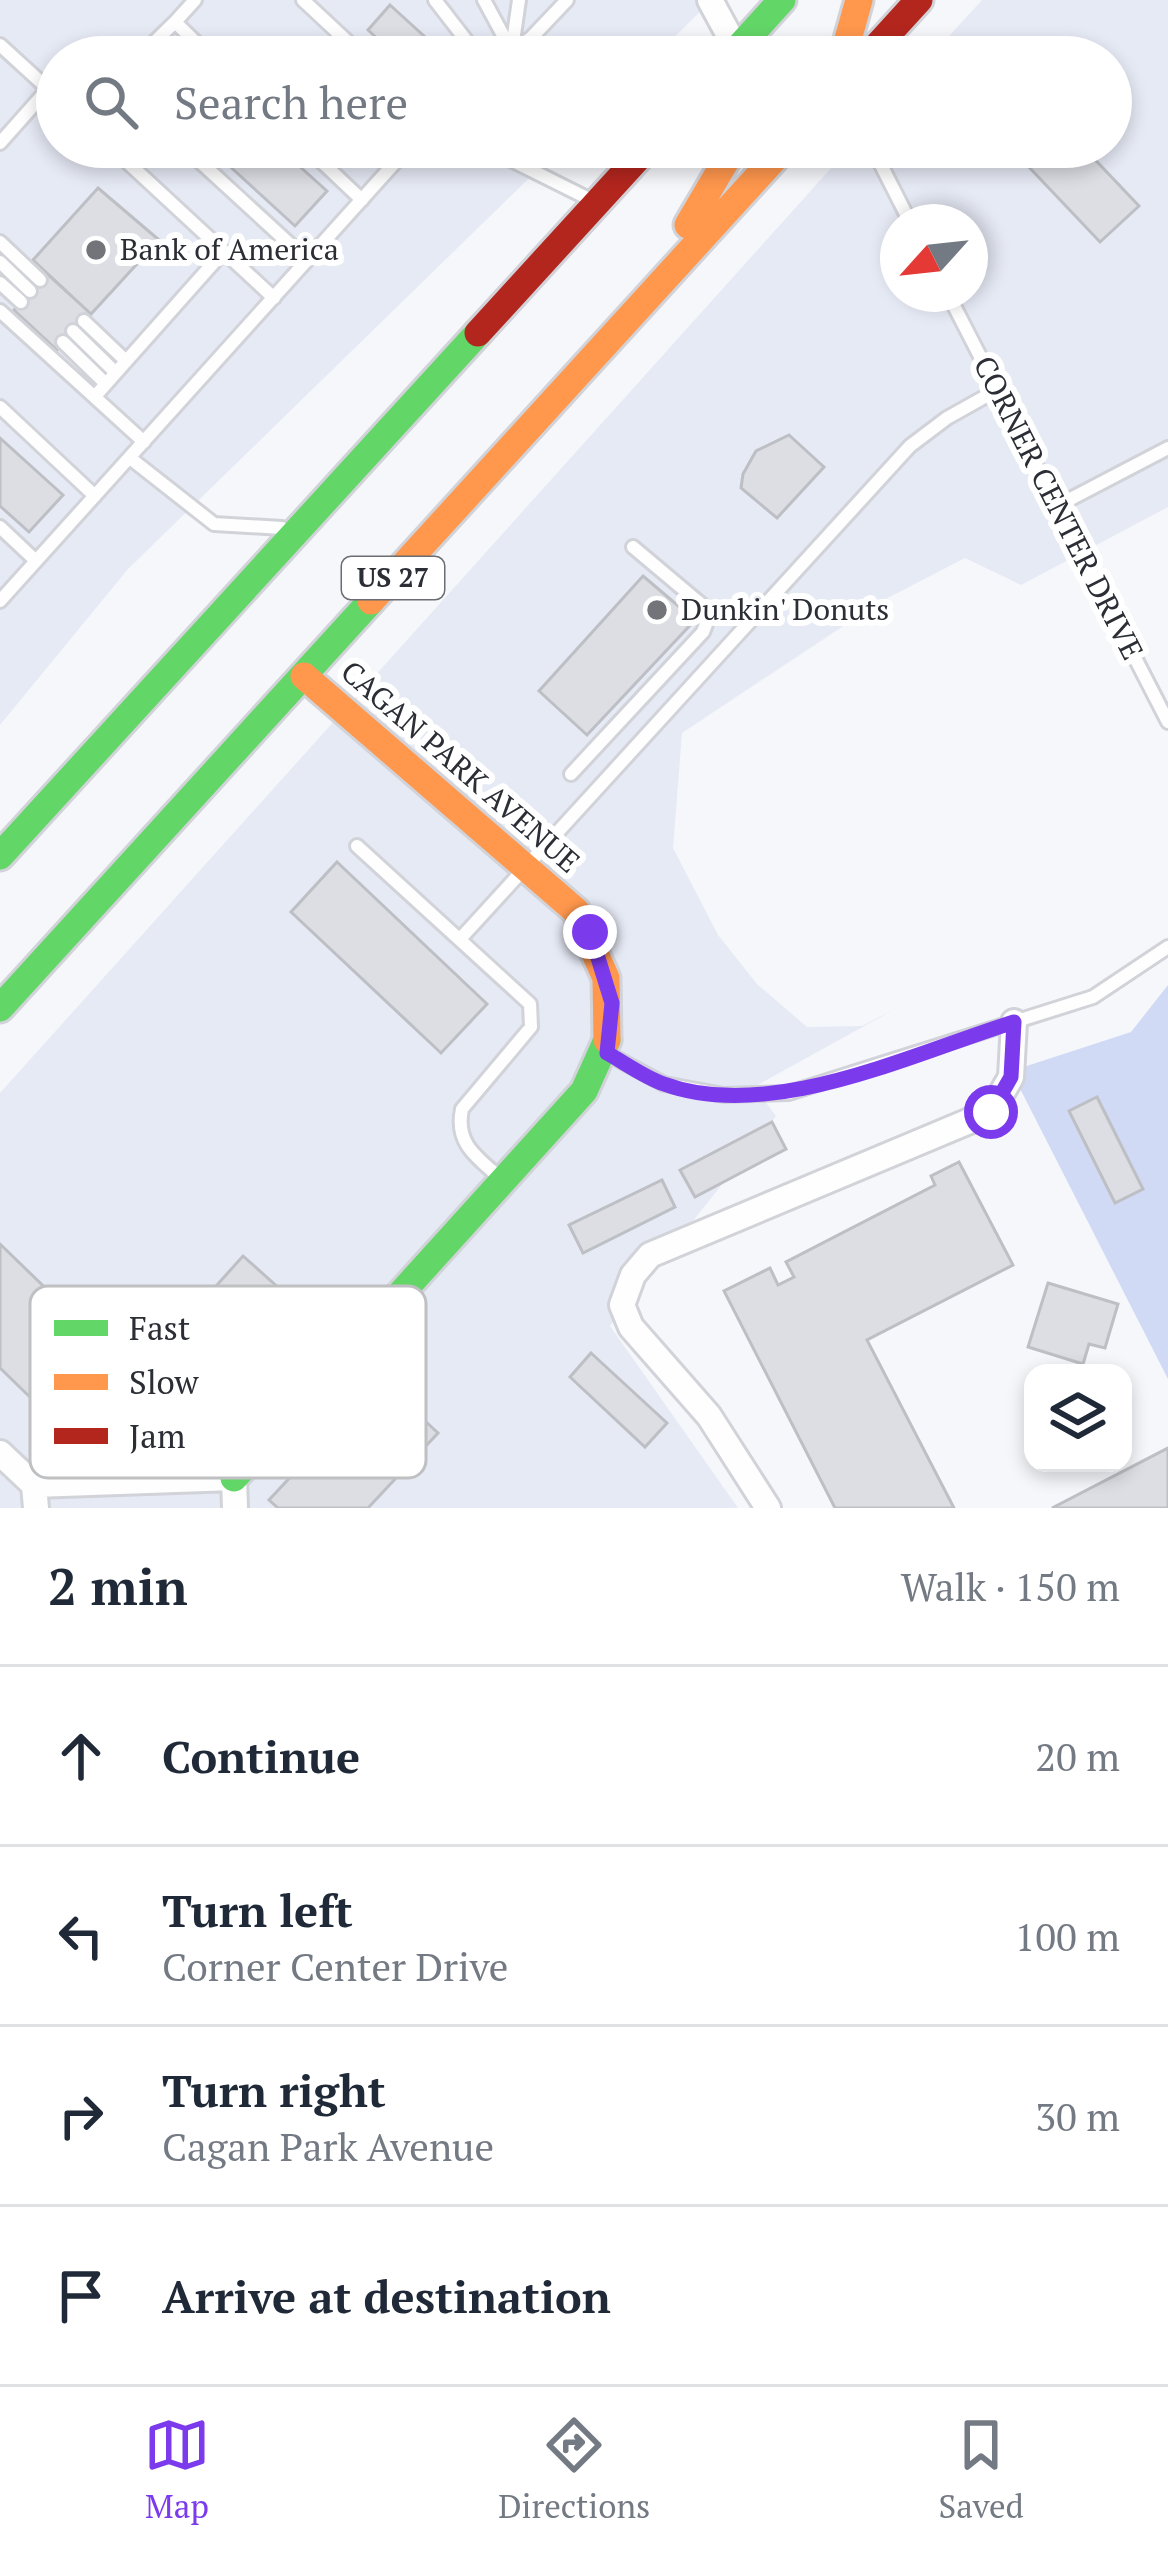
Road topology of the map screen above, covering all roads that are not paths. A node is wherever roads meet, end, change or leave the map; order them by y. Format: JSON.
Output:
{"nodes":[{"id":1,"x":195,"y":0,"type":"edge"},
{"id":2,"x":303,"y":0,"type":"edge"},
{"id":3,"x":435,"y":0,"type":"edge"},
{"id":4,"x":484,"y":0,"type":"edge"},
{"id":5,"x":519,"y":0,"type":"edge"},
{"id":6,"x":567,"y":0,"type":"edge"},
{"id":7,"x":710,"y":0,"type":"edge"},
{"id":8,"x":859,"y":0,"type":"edge"},
{"id":9,"x":919,"y":0,"type":"edge"},
{"id":10,"x":772,"y":4,"type":"edge"},
{"id":11,"x":175,"y":22,"type":"junction"},
{"id":12,"x":161,"y":36,"type":"edge"},
{"id":13,"x":190,"y":36,"type":"edge"},
{"id":14,"x":342,"y":36,"type":"edge"},
{"id":15,"x":463,"y":36,"type":"edge"},
{"id":16,"x":499,"y":36,"type":"edge"},
{"id":17,"x":510,"y":36,"type":"edge"},
{"id":18,"x":534,"y":36,"type":"edge"},
{"id":19,"x":725,"y":36,"type":"edge"},
{"id":20,"x":747,"y":36,"type":"edge"},
{"id":21,"x":768,"y":36,"type":"edge"},
{"id":22,"x":849,"y":36,"type":"edge"},
{"id":23,"x":886,"y":36,"type":"edge"},
{"id":24,"x":0,"y":45,"type":"edge"},
{"id":25,"x":36,"y":78,"type":"edge"},
{"id":26,"x":36,"y":108,"type":"edge"},
{"id":27,"x":0,"y":143,"type":"edge"},
{"id":28,"x":134,"y":168,"type":"edge"},
{"id":29,"x":207,"y":168,"type":"edge"},
{"id":30,"x":328,"y":168,"type":"edge"},
{"id":31,"x":391,"y":168,"type":"edge"},
{"id":32,"x":526,"y":168,"type":"edge"},
{"id":33,"x":629,"y":168,"type":"edge"},
{"id":34,"x":722,"y":168,"type":"edge"},
{"id":35,"x":766,"y":168,"type":"edge"},
{"id":36,"x":883,"y":168,"type":"edge"},
{"id":37,"x":362,"y":200,"type":"junction"},
{"id":38,"x":597,"y":203,"type":"junction"},
{"id":39,"x":901,"y":204,"type":"edge"},
{"id":40,"x":0,"y":242,"type":"edge"},
{"id":41,"x":224,"y":251,"type":"junction"},
{"id":42,"x":307,"y":260,"type":"junction"},
{"id":43,"x":0,"y":262,"type":"edge"},
{"id":44,"x":0,"y":283,"type":"edge"},
{"id":45,"x":30,"y":291,"type":"junction"},
{"id":46,"x":274,"y":298,"type":"junction"},
{"id":47,"x":641,"y":305,"type":"junction"},
{"id":48,"x":0,"y":311,"type":"edge"},
{"id":49,"x":957,"y":312,"type":"edge"},
{"id":50,"x":84,"y":321,"type":"dead end"},
{"id":51,"x":126,"y":361,"type":"junction"},
{"id":52,"x":116,"y":372,"type":"junction"},
{"id":53,"x":101,"y":389,"type":"junction"},
{"id":54,"x":998,"y":390,"type":"junction"},
{"id":55,"x":0,"y":407,"type":"edge"},
{"id":56,"x":144,"y":442,"type":"junction"},
{"id":57,"x":1168,"y":448,"type":"edge"},
{"id":58,"x":130,"y":458,"type":"junction"},
{"id":59,"x":95,"y":496,"type":"junction"},
{"id":60,"x":1057,"y":506,"type":"junction"},
{"id":61,"x":0,"y":527,"type":"edge"},
{"id":62,"x":302,"y":527,"type":"junction"},
{"id":63,"x":633,"y":547,"type":"dead end"},
{"id":64,"x":36,"y":561,"type":"junction"},
{"id":65,"x":0,"y":601,"type":"edge"},
{"id":66,"x":304,"y":676,"type":"junction"},
{"id":67,"x":1168,"y":722,"type":"edge"},
{"id":68,"x":572,"y":774,"type":"dead end"},
{"id":69,"x":357,"y":846,"type":"dead end"},
{"id":70,"x":0,"y":856,"type":"edge"},
{"id":71,"x":526,"y":867,"type":"junction"},
{"id":72,"x":461,"y":938,"type":"junction"},
{"id":73,"x":1168,"y":947,"type":"edge"},
{"id":74,"x":0,"y":1008,"type":"edge"},
{"id":75,"x":1014,"y":1022,"type":"junction"},
{"id":76,"x":607,"y":1053,"type":"junction"},
{"id":77,"x":504,"y":1180,"type":"junction"},
{"id":78,"x":408,"y":1286,"type":"edge"},
{"id":79,"x":0,"y":1453,"type":"edge"},
{"id":80,"x":234,"y":1478,"type":"joint"},
{"id":81,"x":35,"y":1496,"type":"edge"},
{"id":82,"x":236,"y":1508,"type":"edge"},
{"id":83,"x":768,"y":1508,"type":"edge"}],
"edges":[{"from":1,"to":11,"type":"lane"},
{"from":2,"to":14,"type":"lane"},
{"from":3,"to":15,"type":"lane"},
{"from":4,"to":16,"type":"lane"},
{"from":5,"to":17,"type":"lane"},
{"from":6,"to":18,"type":"lane"},
{"from":7,"to":19,"type":"street"},
{"from":8,"to":22,"type":"main road"},
{"from":9,"to":23,"type":"main road"},
{"from":10,"to":20,"type":"main road"},
{"from":10,"to":21,"type":"main road"},
{"from":11,"to":12,"type":"lane"},
{"from":11,"to":13,"type":"lane"},
{"from":24,"to":25,"type":"lane"},
{"from":26,"to":27,"type":"lane"},
{"from":28,"to":41,"type":"lane"},
{"from":29,"to":42,"type":"lane"},
{"from":30,"to":37,"type":"lane"},
{"from":31,"to":37,"type":"lane"},
{"from":32,"to":38,"type":"lane"},
{"from":33,"to":38,"type":"main road"},
{"from":34,"to":47,"type":"main road"},
{"from":35,"to":47,"type":"main road","number":"US 27"},
{"from":36,"to":39,"type":"lane"},
{"from":37,"to":42,"type":"lane"},
{"from":38,"to":62,"type":"main road"},
{"from":40,"to":45,"type":"lane"},
{"from":41,"to":46,"type":"lane"},
{"from":41,"to":51,"type":"lane"},
{"from":42,"to":46,"type":"lane"},
{"from":43,"to":45,"type":"lane"},
{"from":44,"to":45,"type":"lane"},
{"from":46,"to":56,"type":"lane"},
{"from":47,"to":66,"type":"main road","number":"US 27"},
{"from":48,"to":53,"type":"lane"},
{"from":49,"to":54,"type":"lane","name":"CORNER CENTER DRIVE"},
{"from":50,"to":51,"type":"lane"},
{"from":51,"to":52,"type":"lane"},
{"from":52,"to":53,"type":"lane"},
{"from":52,"to":53,"type":"lane"},
{"from":53,"to":56,"type":"lane"},
{"from":54,"to":60,"type":"lane","name":"CORNER CENTER DRIVE"},
{"from":54,"to":71,"type":"lane"},
{"from":55,"to":59,"type":"lane"},
{"from":56,"to":58,"type":"lane"},
{"from":57,"to":60,"type":"lane"},
{"from":58,"to":59,"type":"lane"},
{"from":58,"to":62,"type":"lane"},
{"from":59,"to":64,"type":"lane"},
{"from":60,"to":67,"type":"lane","name":"CORNER CENTER DRIVE"},
{"from":61,"to":64,"type":"lane"},
{"from":62,"to":70,"type":"main road"},
{"from":63,"to":68,"type":"lane"},
{"from":64,"to":65,"type":"lane"},
{"from":66,"to":71,"type":"main road","name":"CAGAN PARK AVENUE"},
{"from":66,"to":74,"type":"main road","number":"US 27"},
{"from":69,"to":72,"type":"lane"},
{"from":71,"to":72,"type":"lane"},
{"from":71,"to":76,"type":"main road","name":"CAGAN PARK AVENUE"},
{"from":72,"to":77,"type":"lane"},
{"from":73,"to":75,"type":"lane"},
{"from":75,"to":76,"type":"lane"},
{"from":75,"to":83,"type":"street"},
{"from":76,"to":77,"type":"main road"},
{"from":77,"to":78,"type":"main road"},
{"from":79,"to":81,"type":"street"},
{"from":80,"to":81,"type":"street"},
{"from":80,"to":82,"type":"street"}]}
